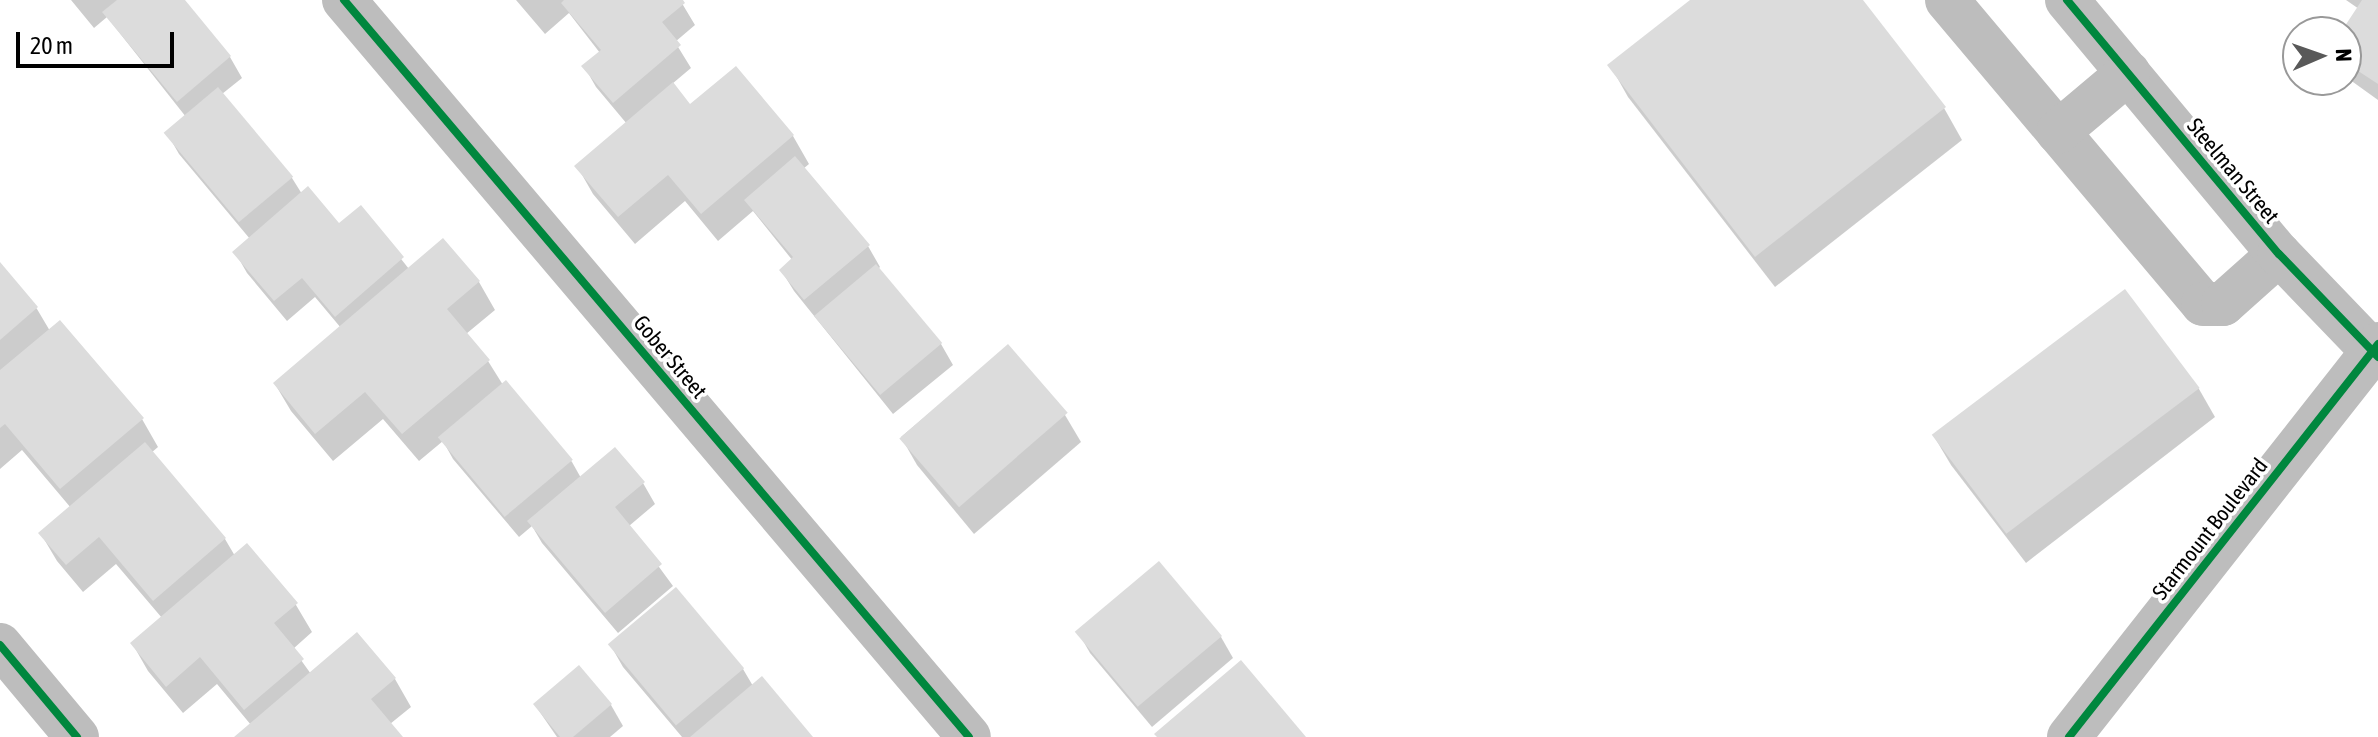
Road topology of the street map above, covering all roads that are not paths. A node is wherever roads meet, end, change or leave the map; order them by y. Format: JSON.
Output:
{"nodes":[{"id":1,"x":344,"y":0,"type":"edge"},
{"id":2,"x":1947,"y":0,"type":"edge"},
{"id":3,"x":2067,"y":0,"type":"edge"},
{"id":4,"x":2128,"y":73,"type":"junction"},
{"id":5,"x":2058,"y":132,"type":"junction"},
{"id":6,"x":2279,"y":254,"type":"junction"},
{"id":7,"x":2376,"y":351,"type":"edge"},
{"id":8,"x":0,"y":645,"type":"edge"},
{"id":9,"x":77,"y":737,"type":"edge"},
{"id":10,"x":969,"y":737,"type":"edge"},
{"id":11,"x":2069,"y":737,"type":"edge"}],
"edges":[{"from":1,"to":10,"type":"street","name":"Gober Street"},
{"from":2,"to":5,"type":"street"},
{"from":3,"to":4,"type":"street","name":"Steelman Street"},
{"from":4,"to":5,"type":"street"},
{"from":4,"to":6,"type":"street","name":"Steelman Street"},
{"from":5,"to":6,"type":"street"},
{"from":6,"to":7,"type":"street","name":"Steelman Street"},
{"from":7,"to":11,"type":"street","name":"Starmount Boulevard"},
{"from":8,"to":9,"type":"street"}]}
